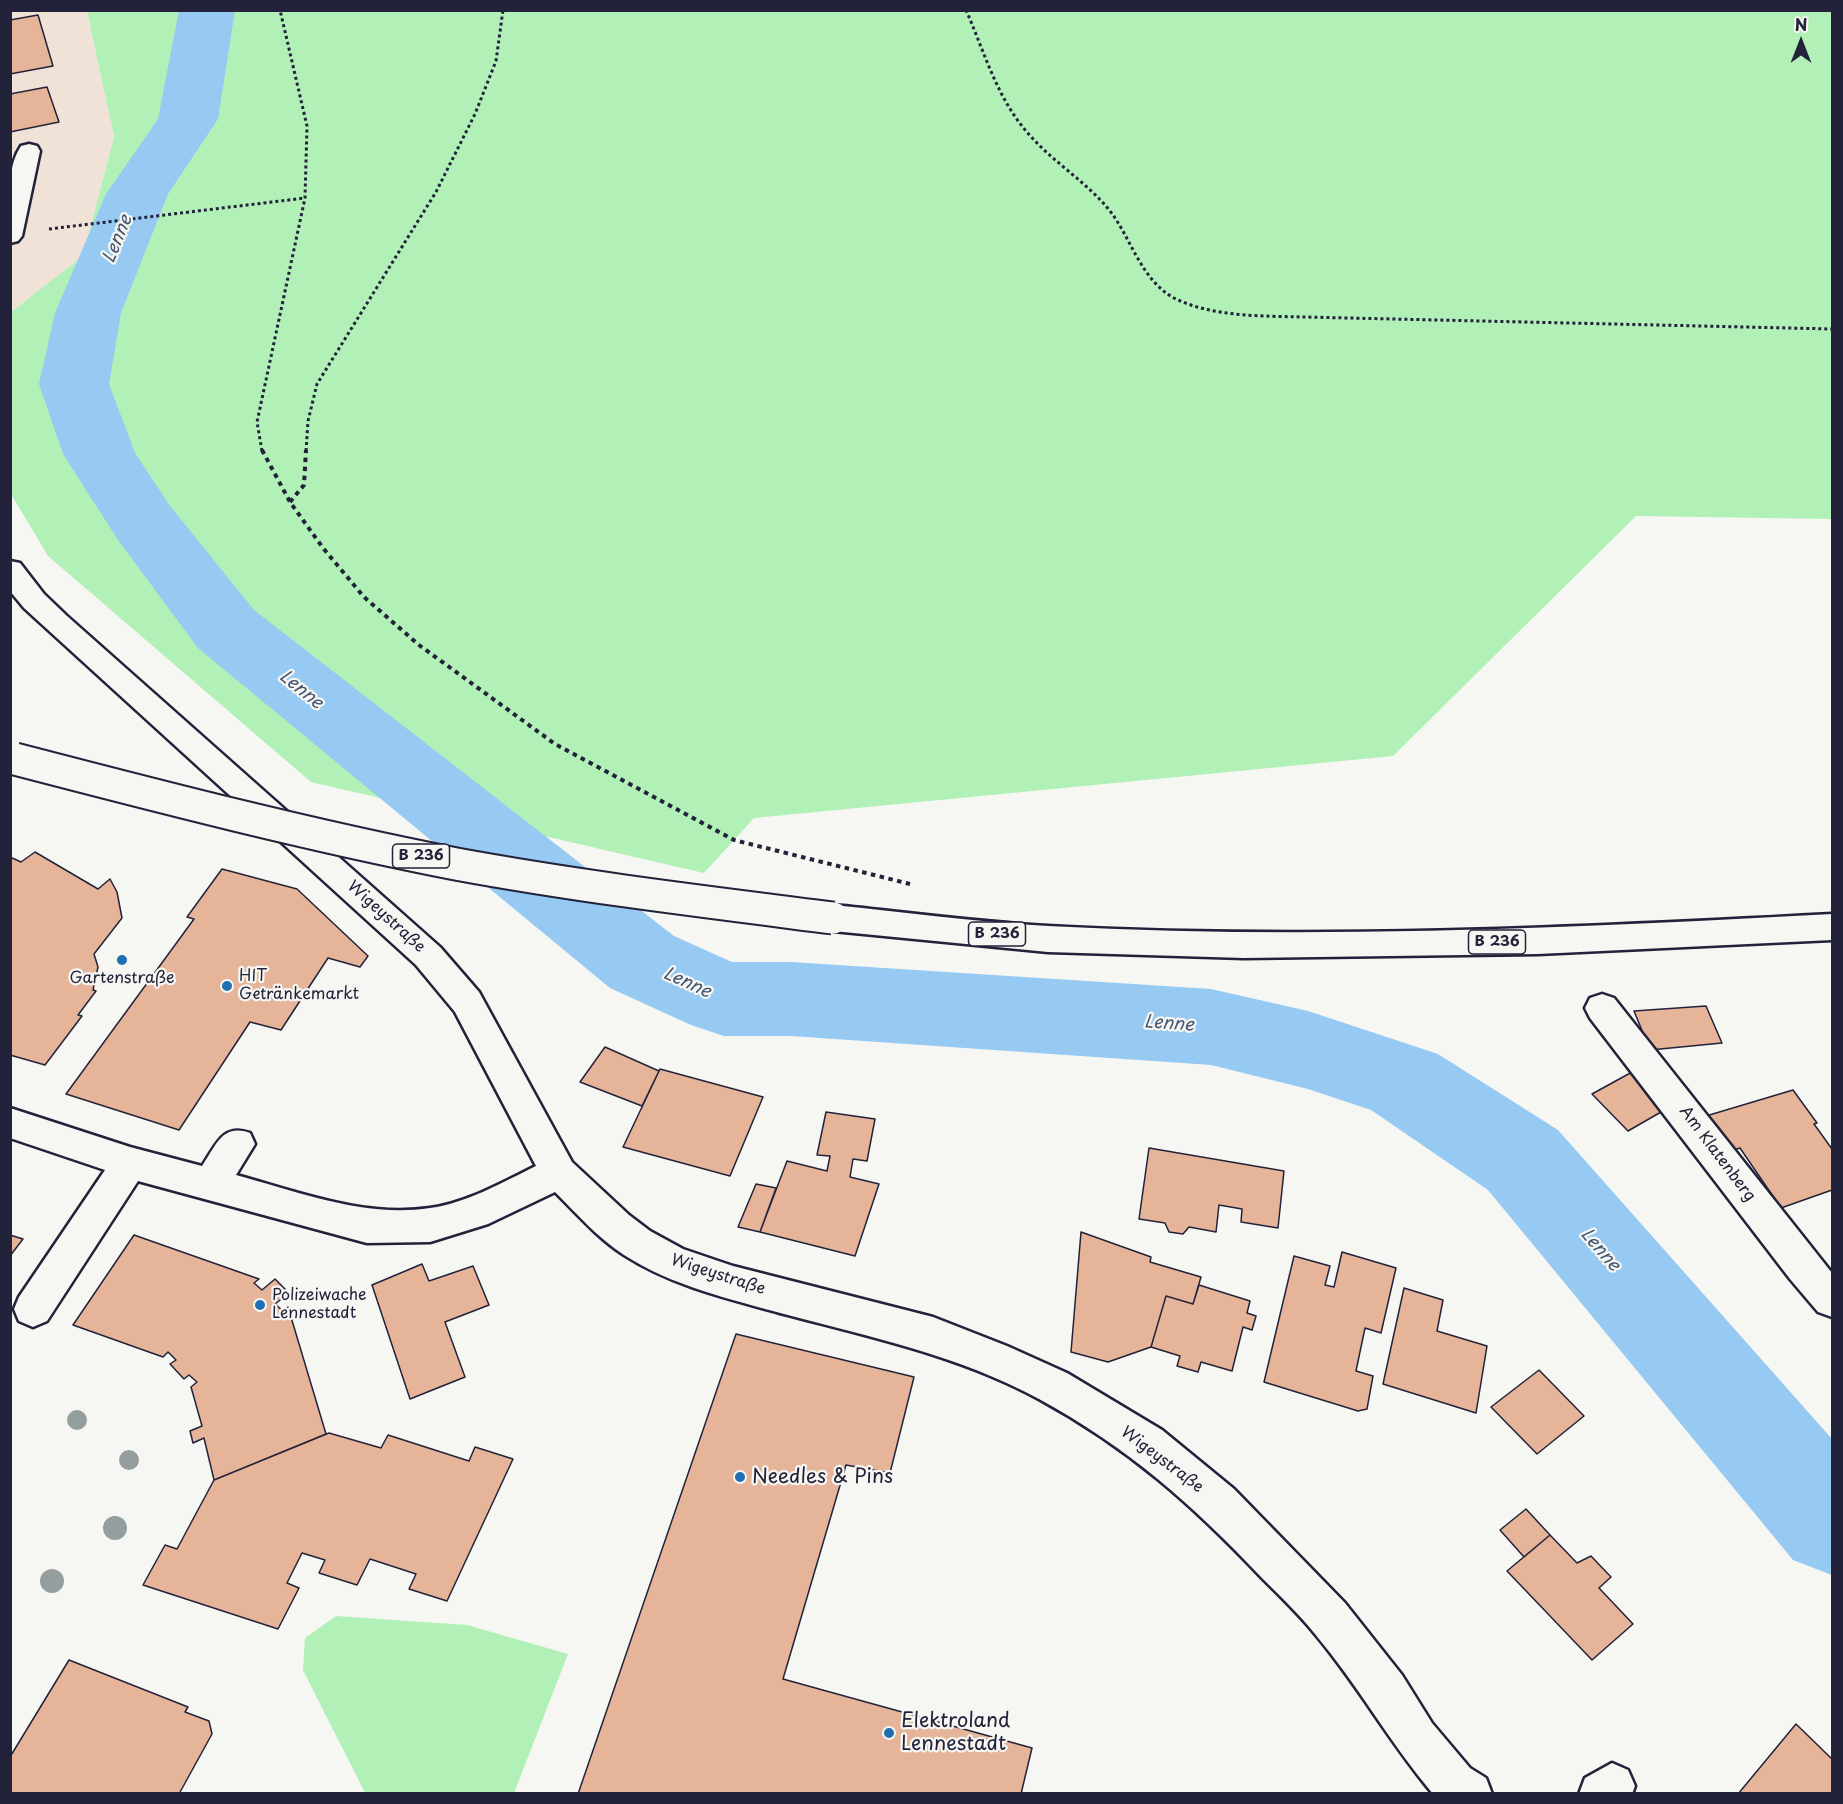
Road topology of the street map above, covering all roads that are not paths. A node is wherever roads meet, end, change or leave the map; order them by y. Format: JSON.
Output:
{"nodes":[{"id":1,"x":29,"y":152,"type":"dead end"},
{"id":2,"x":10,"y":236,"type":"edge"},
{"id":3,"x":10,"y":570,"type":"edge"},
{"id":4,"x":13,"y":758,"type":"edge"},
{"id":5,"x":1833,"y":927,"type":"edge"},
{"id":6,"x":1602,"y":1008,"type":"dead end"},
{"id":7,"x":10,"y":1123,"type":"edge"},
{"id":8,"x":237,"y":1144,"type":"dead end"},
{"id":9,"x":130,"y":1163,"type":"junction"},
{"id":10,"x":559,"y":1173,"type":"junction"},
{"id":11,"x":210,"y":1184,"type":"junction"},
{"id":12,"x":1833,"y":1300,"type":"edge"},
{"id":13,"x":33,"y":1309,"type":"dead end"},
{"id":14,"x":1470,"y":1794,"type":"edge"}],
"edges":[{"from":1,"to":2,"type":"street"},
{"from":3,"to":10,"type":"street","name":"Wigeystraße"},
{"from":4,"to":5,"type":"street","number":"B 236","bridge":true},
{"from":6,"to":12,"type":"street","name":"Am Klatenberg"},
{"from":7,"to":9,"type":"street"},
{"from":8,"to":11,"type":"street"},
{"from":9,"to":11,"type":"street"},
{"from":9,"to":13,"type":"street"},
{"from":10,"to":11,"type":"street"},
{"from":10,"to":14,"type":"street","name":"Wigeystraße"}]}
